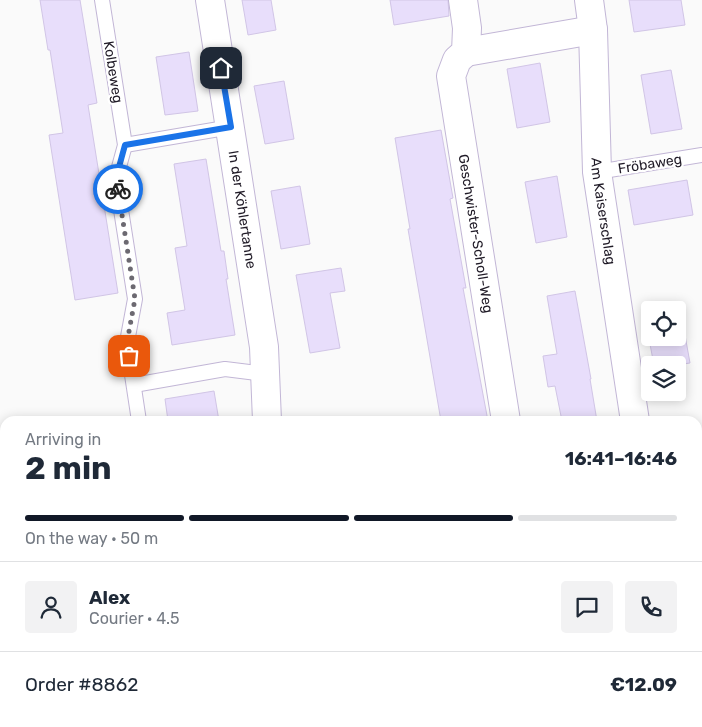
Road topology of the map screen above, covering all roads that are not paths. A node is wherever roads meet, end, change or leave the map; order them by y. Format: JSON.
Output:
{"nodes":[{"id":1,"x":102,"y":0,"type":"edge"},
{"id":2,"x":210,"y":0,"type":"edge"},
{"id":3,"x":462,"y":0,"type":"edge"},
{"id":4,"x":588,"y":0,"type":"edge"},
{"id":5,"x":593,"y":30,"type":"junction"},
{"id":6,"x":466,"y":52,"type":"junction"},
{"id":7,"x":231,"y":127,"type":"junction"},
{"id":8,"x":125,"y":145,"type":"junction"},
{"id":9,"x":702,"y":155,"type":"edge"},
{"id":10,"x":597,"y":172,"type":"junction"},
{"id":11,"x":265,"y":374,"type":"junction"},
{"id":12,"x":134,"y":385,"type":"junction"},
{"id":13,"x":138,"y":416,"type":"edge"},
{"id":14,"x":267,"y":416,"type":"edge"},
{"id":15,"x":505,"y":416,"type":"edge"},
{"id":16,"x":634,"y":416,"type":"edge"}],
"edges":[{"from":1,"to":8,"type":"lane","name":"Kolbeweg"},
{"from":2,"to":7,"type":"street","name":"In der Köhlertanne"},
{"from":3,"to":6,"type":"street"},
{"from":4,"to":5,"type":"street","name":"Am Kaiserschlag"},
{"from":5,"to":6,"type":"street"},
{"from":5,"to":10,"type":"street","name":"Am Kaiserschlag"},
{"from":6,"to":15,"type":"street","name":"Geschwister-Scholl-Weg"},
{"from":7,"to":8,"type":"lane"},
{"from":7,"to":11,"type":"street","name":"In der Köhlertanne"},
{"from":8,"to":12,"type":"lane","name":"Kolbeweg"},
{"from":9,"to":10,"type":"lane","name":"Fröbaweg"},
{"from":10,"to":16,"type":"street","name":"Am Kaiserschlag"},
{"from":11,"to":12,"type":"lane"},
{"from":11,"to":14,"type":"street","name":"In der Köhlertanne"},
{"from":12,"to":13,"type":"lane","name":"Kolbeweg"}]}
